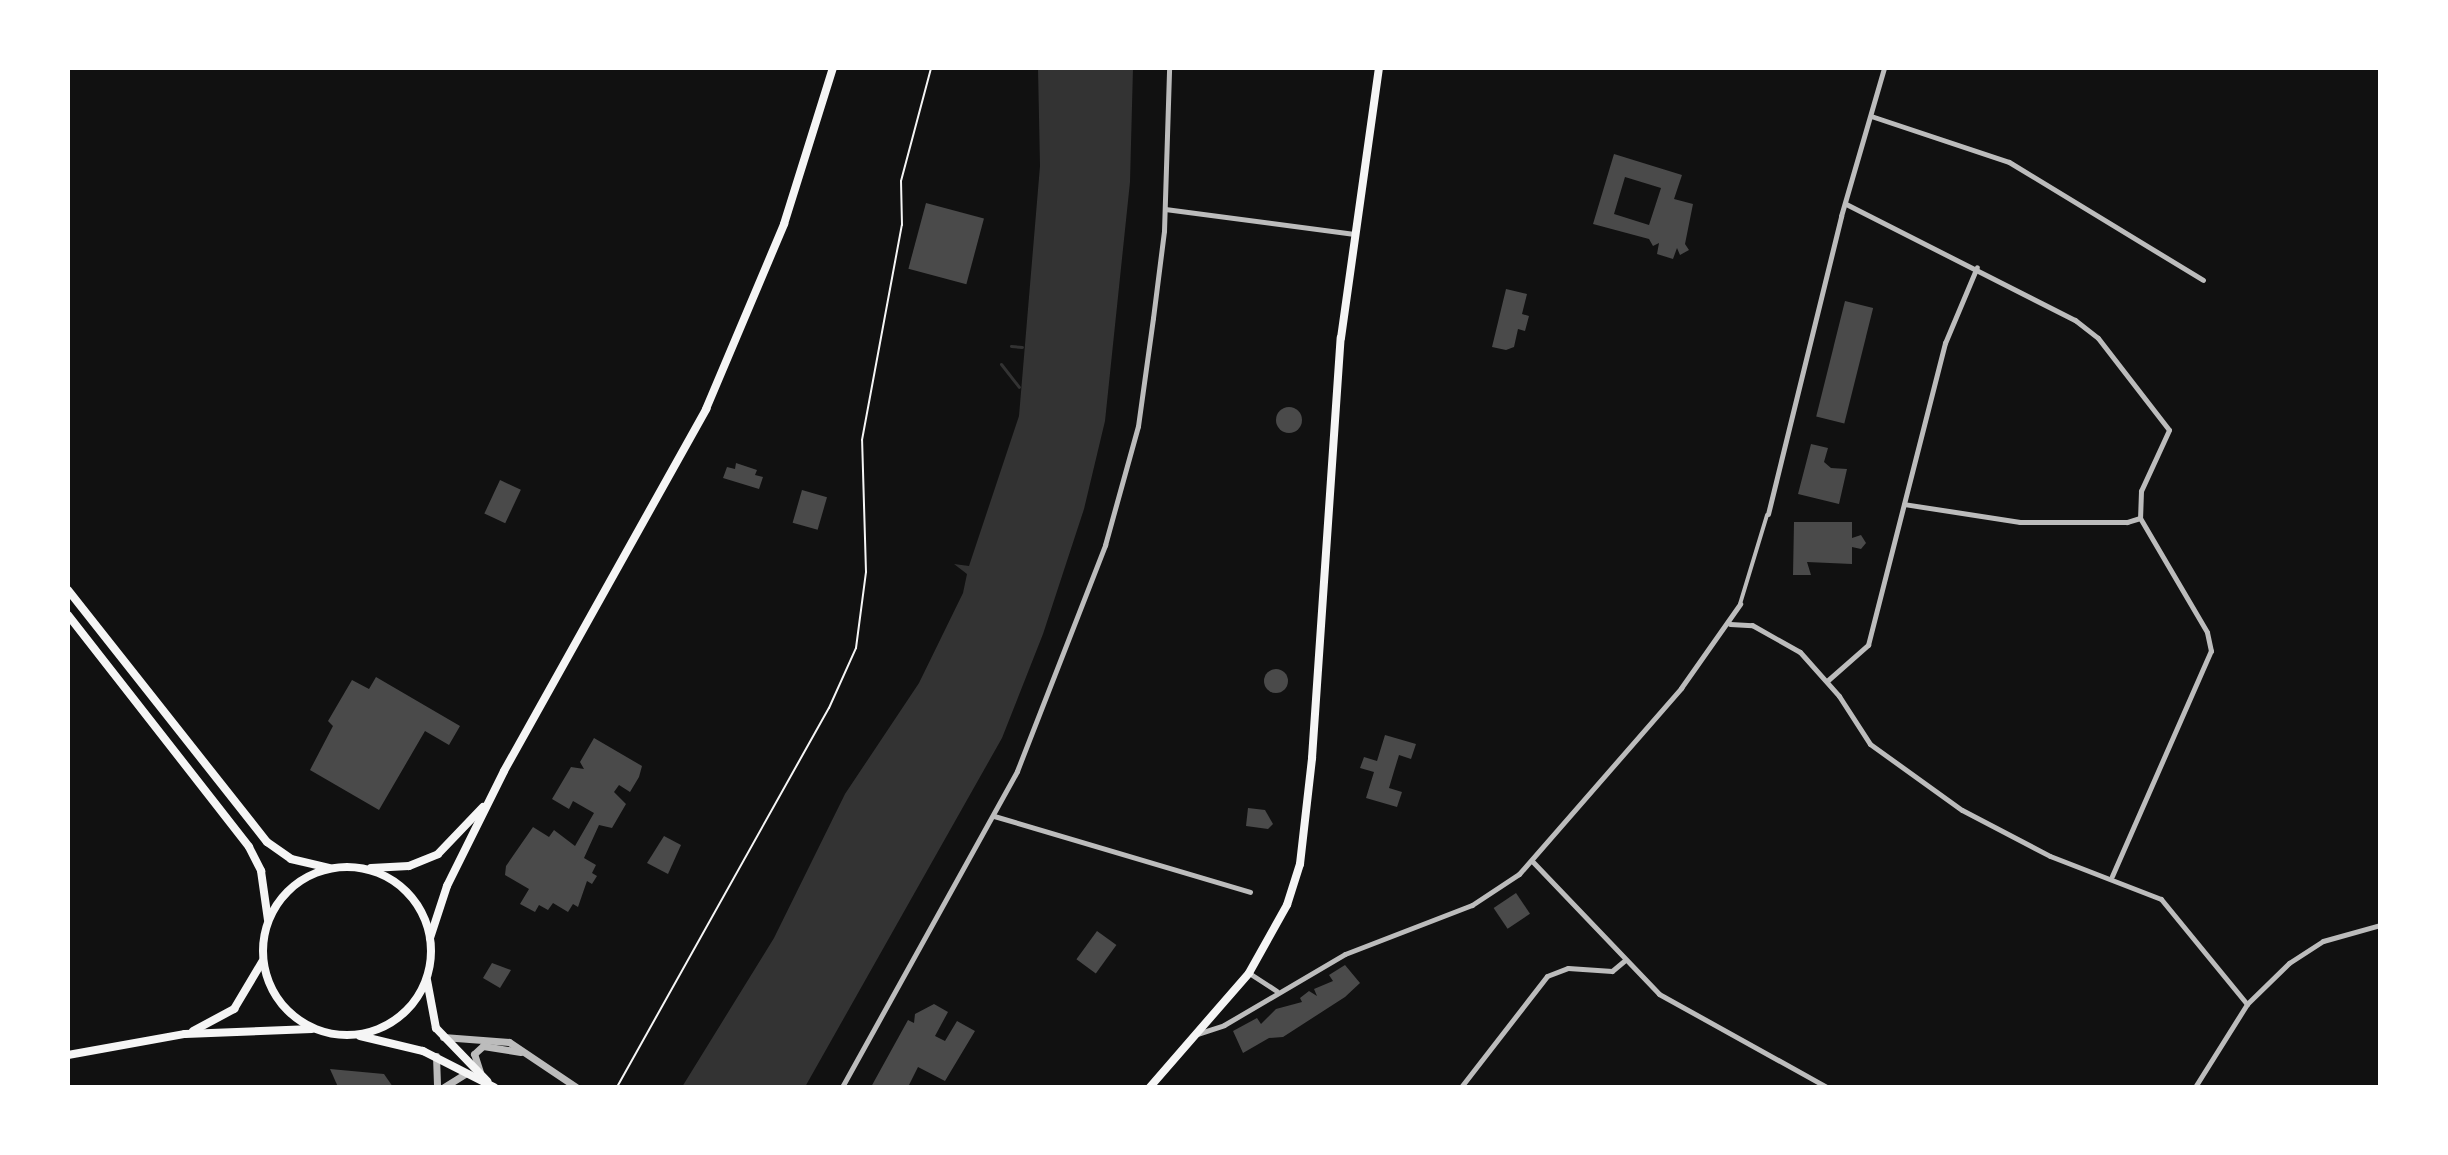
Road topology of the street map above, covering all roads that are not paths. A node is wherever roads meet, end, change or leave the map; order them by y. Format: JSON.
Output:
{"nodes":[{"id":1,"x":833,"y":68,"type":"edge"},
{"id":2,"x":1169,"y":68,"type":"edge"},
{"id":3,"x":1379,"y":68,"type":"edge"},
{"id":4,"x":1884,"y":68,"type":"edge"},
{"id":5,"x":1871,"y":116,"type":"junction"},
{"id":6,"x":1846,"y":204,"type":"junction"},
{"id":7,"x":1165,"y":209,"type":"junction"},
{"id":8,"x":1354,"y":234,"type":"junction"},
{"id":9,"x":1977,"y":267,"type":"junction"},
{"id":10,"x":2203,"y":280,"type":"dead end"},
{"id":11,"x":1904,"y":504,"type":"junction"},
{"id":12,"x":1768,"y":514,"type":"joint"},
{"id":13,"x":2140,"y":518,"type":"junction"},
{"id":14,"x":68,"y":590,"type":"edge"},
{"id":15,"x":1740,"y":604,"type":"joint"},
{"id":16,"x":68,"y":615,"type":"edge"},
{"id":17,"x":1730,"y":625,"type":"junction"},
{"id":18,"x":1827,"y":681,"type":"junction"},
{"id":19,"x":489,"y":801,"type":"junction"},
{"id":20,"x":994,"y":816,"type":"junction"},
{"id":21,"x":1533,"y":862,"type":"junction"},
{"id":22,"x":358,"y":868,"type":"junction"},
{"id":23,"x":330,"y":869,"type":"junction"},
{"id":24,"x":2112,"y":876,"type":"junction"},
{"id":25,"x":1250,"y":892,"type":"dead end"},
{"id":26,"x":268,"y":921,"type":"junction"},
{"id":27,"x":2380,"y":925,"type":"edge"},
{"id":28,"x":430,"y":938,"type":"junction"},
{"id":29,"x":263,"y":961,"type":"junction"},
{"id":30,"x":1624,"y":961,"type":"junction"},
{"id":31,"x":1249,"y":973,"type":"junction"},
{"id":32,"x":427,"y":979,"type":"junction"},
{"id":33,"x":1277,"y":991,"type":"junction"},
{"id":34,"x":2247,"y":1004,"type":"junction"},
{"id":35,"x":313,"y":1029,"type":"junction"},
{"id":36,"x":185,"y":1034,"type":"junction"},
{"id":37,"x":1196,"y":1034,"type":"junction"},
{"id":38,"x":356,"y":1035,"type":"junction"},
{"id":39,"x":441,"y":1036,"type":"junction"},
{"id":40,"x":525,"y":1054,"type":"junction"},
{"id":41,"x":68,"y":1055,"type":"edge"},
{"id":42,"x":436,"y":1056,"type":"junction"},
{"id":43,"x":480,"y":1072,"type":"junction"},
{"id":44,"x":466,"y":1073,"type":"junction"},
{"id":45,"x":492,"y":1086,"type":"edge"},
{"id":46,"x":437,"y":1087,"type":"edge"},
{"id":47,"x":444,"y":1087,"type":"edge"},
{"id":48,"x":576,"y":1087,"type":"edge"},
{"id":49,"x":842,"y":1087,"type":"edge"},
{"id":50,"x":1150,"y":1087,"type":"edge"},
{"id":51,"x":1461,"y":1087,"type":"edge"},
{"id":52,"x":1827,"y":1087,"type":"edge"},
{"id":53,"x":2195,"y":1087,"type":"edge"}],
"edges":[{"from":1,"to":19,"type":"main road"},
{"from":2,"to":7,"type":"street"},
{"from":3,"to":8,"type":"main road"},
{"from":4,"to":5,"type":"street"},
{"from":5,"to":6,"type":"street"},
{"from":5,"to":10,"type":"street"},
{"from":6,"to":9,"type":"street"},
{"from":6,"to":12,"type":"street"},
{"from":7,"to":8,"type":"street"},
{"from":7,"to":20,"type":"street"},
{"from":8,"to":31,"type":"main road"},
{"from":9,"to":11,"type":"street"},
{"from":9,"to":13,"type":"street"},
{"from":11,"to":13,"type":"street"},
{"from":11,"to":18,"type":"street"},
{"from":12,"to":15,"type":"street"},
{"from":13,"to":24,"type":"street"},
{"from":14,"to":23,"type":"main road"},
{"from":15,"to":17,"type":"street"},
{"from":16,"to":26,"type":"main road"},
{"from":17,"to":18,"type":"street"},
{"from":17,"to":21,"type":"street"},
{"from":18,"to":24,"type":"street"},
{"from":19,"to":22,"type":"main road"},
{"from":19,"to":28,"type":"main road"},
{"from":20,"to":25,"type":"street"},
{"from":20,"to":49,"type":"street"},
{"from":21,"to":30,"type":"street"},
{"from":21,"to":33,"type":"street"},
{"from":22,"to":23,"type":"main road"},
{"from":22,"to":28,"type":"main road"},
{"from":23,"to":26,"type":"main road"},
{"from":24,"to":34,"type":"street"},
{"from":26,"to":29,"type":"main road"},
{"from":27,"to":34,"type":"street"},
{"from":28,"to":32,"type":"main road"},
{"from":29,"to":35,"type":"main road"},
{"from":29,"to":36,"type":"main road"},
{"from":30,"to":51,"type":"street"},
{"from":30,"to":52,"type":"street"},
{"from":31,"to":33,"type":"street"},
{"from":31,"to":37,"type":"main road"},
{"from":32,"to":38,"type":"main road"},
{"from":32,"to":39,"type":"main road"},
{"from":33,"to":37,"type":"street"},
{"from":34,"to":53,"type":"street"},
{"from":35,"to":36,"type":"main road"},
{"from":35,"to":38,"type":"main road"},
{"from":36,"to":41,"type":"main road"},
{"from":37,"to":50,"type":"main road"},
{"from":38,"to":42,"type":"main road"},
{"from":39,"to":40,"type":"street"},
{"from":39,"to":43,"type":"main road"},
{"from":40,"to":43,"type":"street"},
{"from":40,"to":48,"type":"street"},
{"from":42,"to":44,"type":"main road"},
{"from":42,"to":46,"type":"street"},
{"from":43,"to":45,"type":"main road"},
{"from":44,"to":45,"type":"main road"},
{"from":44,"to":47,"type":"street"}]}
